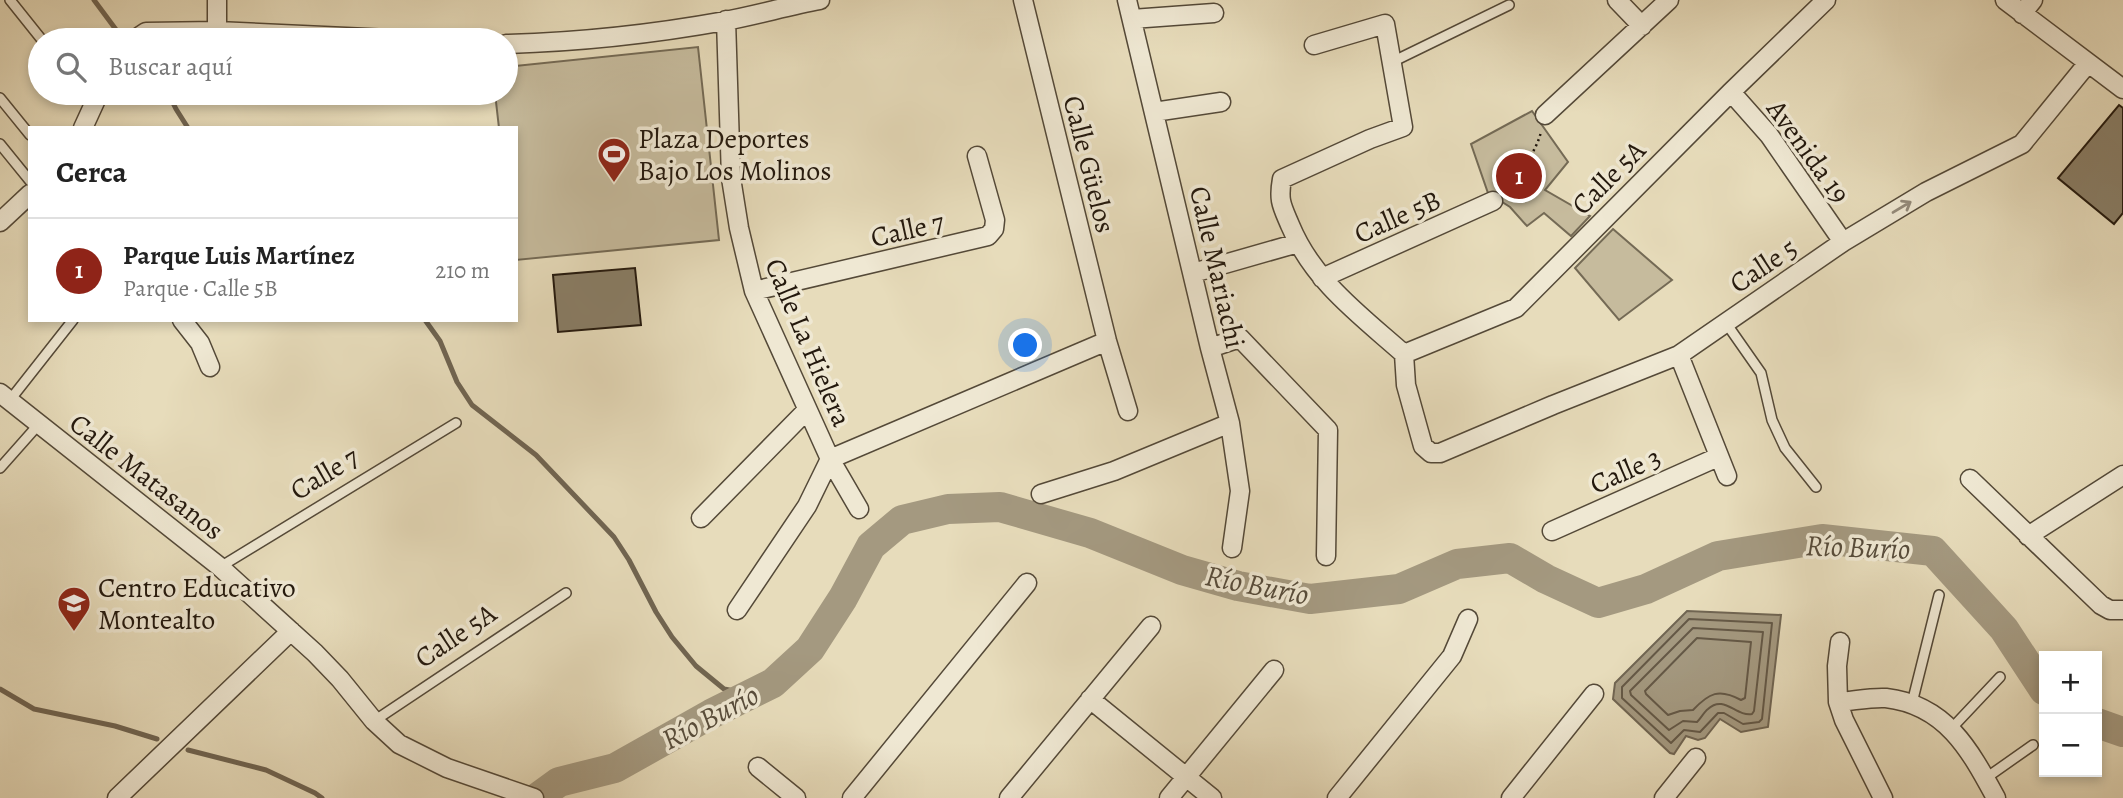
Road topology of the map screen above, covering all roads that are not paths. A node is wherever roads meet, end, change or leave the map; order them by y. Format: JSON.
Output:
{"nodes":[{"id":1,"x":10,"y":0,"type":"edge"},
{"id":2,"x":217,"y":0,"type":"edge"},
{"id":3,"x":820,"y":0,"type":"edge"},
{"id":4,"x":1023,"y":0,"type":"edge"},
{"id":5,"x":1127,"y":0,"type":"edge"},
{"id":6,"x":1617,"y":0,"type":"edge"},
{"id":7,"x":1669,"y":0,"type":"edge"},
{"id":8,"x":1826,"y":0,"type":"edge"},
{"id":9,"x":2005,"y":0,"type":"edge"},
{"id":10,"x":1509,"y":5,"type":"dead end"},
{"id":11,"x":2028,"y":7,"type":"edge"},
{"id":12,"x":1214,"y":13,"type":"dead end"},
{"id":13,"x":1132,"y":19,"type":"junction"},
{"id":14,"x":726,"y":20,"type":"junction"},
{"id":15,"x":1642,"y":26,"type":"junction"},
{"id":16,"x":32,"y":28,"type":"edge"},
{"id":17,"x":217,"y":28,"type":"edge"},
{"id":18,"x":518,"y":44,"type":"edge"},
{"id":19,"x":1314,"y":45,"type":"dead end"},
{"id":20,"x":1392,"y":62,"type":"junction"},
{"id":21,"x":2088,"y":63,"type":"junction"},
{"id":22,"x":2123,"y":89,"type":"edge"},
{"id":23,"x":1731,"y":92,"type":"junction"},
{"id":24,"x":0,"y":98,"type":"edge"},
{"id":25,"x":1221,"y":102,"type":"dead end"},
{"id":26,"x":90,"y":105,"type":"edge"},
{"id":27,"x":1154,"y":112,"type":"junction"},
{"id":28,"x":1545,"y":115,"type":"road end"},
{"id":29,"x":84,"y":126,"type":"edge"},
{"id":30,"x":28,"y":133,"type":"edge"},
{"id":31,"x":0,"y":144,"type":"edge"},
{"id":32,"x":976,"y":156,"type":"dead end"},
{"id":33,"x":28,"y":179,"type":"edge"},
{"id":34,"x":28,"y":196,"type":"edge"},
{"id":35,"x":1493,"y":201,"type":"road end"},
{"id":36,"x":0,"y":222,"type":"edge"},
{"id":37,"x":1843,"y":242,"type":"junction"},
{"id":38,"x":1298,"y":243,"type":"junction"},
{"id":39,"x":1193,"y":273,"type":"junction"},
{"id":40,"x":1321,"y":278,"type":"junction"},
{"id":41,"x":754,"y":291,"type":"junction"},
{"id":42,"x":71,"y":322,"type":"edge"},
{"id":43,"x":184,"y":322,"type":"edge"},
{"id":44,"x":1725,"y":322,"type":"junction"},
{"id":45,"x":1107,"y":341,"type":"junction"},
{"id":46,"x":1210,"y":348,"type":"junction"},
{"id":47,"x":1404,"y":354,"type":"junction"},
{"id":48,"x":1679,"y":355,"type":"junction"},
{"id":49,"x":210,"y":367,"type":"dead end"},
{"id":50,"x":5,"y":397,"type":"edge"},
{"id":51,"x":807,"y":410,"type":"junction"},
{"id":52,"x":1128,"y":411,"type":"dead end"},
{"id":53,"x":456,"y":423,"type":"dead end"},
{"id":54,"x":1230,"y":423,"type":"junction"},
{"id":55,"x":39,"y":425,"type":"junction"},
{"id":56,"x":1718,"y":457,"type":"junction"},
{"id":57,"x":830,"y":459,"type":"junction"},
{"id":58,"x":0,"y":468,"type":"edge"},
{"id":59,"x":2123,"y":475,"type":"edge"},
{"id":60,"x":1727,"y":476,"type":"dead end"},
{"id":61,"x":1970,"y":480,"type":"dead end"},
{"id":62,"x":1816,"y":487,"type":"dead end"},
{"id":63,"x":1041,"y":494,"type":"dead end"},
{"id":64,"x":859,"y":509,"type":"dead end"},
{"id":65,"x":701,"y":518,"type":"dead end"},
{"id":66,"x":1552,"y":531,"type":"dead end"},
{"id":67,"x":2028,"y":536,"type":"junction"},
{"id":68,"x":1232,"y":548,"type":"dead end"},
{"id":69,"x":1326,"y":556,"type":"dead end"},
{"id":70,"x":220,"y":567,"type":"junction"},
{"id":71,"x":1027,"y":583,"type":"dead end"},
{"id":72,"x":566,"y":593,"type":"dead end"},
{"id":73,"x":1939,"y":595,"type":"dead end"},
{"id":74,"x":737,"y":610,"type":"dead end"},
{"id":75,"x":2123,"y":610,"type":"edge"},
{"id":76,"x":1468,"y":619,"type":"dead end"},
{"id":77,"x":1151,"y":626,"type":"dead end"},
{"id":78,"x":290,"y":631,"type":"junction"},
{"id":79,"x":1840,"y":642,"type":"dead end"},
{"id":80,"x":1274,"y":670,"type":"dead end"},
{"id":81,"x":2000,"y":677,"type":"dead end"},
{"id":82,"x":1594,"y":694,"type":"dead end"},
{"id":83,"x":1090,"y":699,"type":"junction"},
{"id":84,"x":1838,"y":702,"type":"junction"},
{"id":85,"x":1912,"y":703,"type":"junction"},
{"id":86,"x":374,"y":722,"type":"junction"},
{"id":87,"x":1951,"y":729,"type":"junction"},
{"id":88,"x":2033,"y":745,"type":"dead end"},
{"id":89,"x":1696,"y":758,"type":"dead end"},
{"id":90,"x":758,"y":767,"type":"dead end"},
{"id":91,"x":1186,"y":777,"type":"junction"},
{"id":92,"x":1986,"y":778,"type":"junction"},
{"id":93,"x":530,"y":797,"type":"edge"},
{"id":94,"x":117,"y":798,"type":"edge"},
{"id":95,"x":796,"y":798,"type":"edge"},
{"id":96,"x":852,"y":798,"type":"edge"},
{"id":97,"x":1009,"y":798,"type":"edge"},
{"id":98,"x":1168,"y":798,"type":"edge"},
{"id":99,"x":1212,"y":798,"type":"edge"},
{"id":100,"x":1337,"y":798,"type":"edge"},
{"id":101,"x":1511,"y":798,"type":"edge"},
{"id":102,"x":1664,"y":798,"type":"edge"},
{"id":103,"x":1884,"y":798,"type":"edge"},
{"id":104,"x":1996,"y":798,"type":"edge"}],
"edges":[{"from":1,"to":16,"type":"lane"},
{"from":2,"to":17,"type":"street"},
{"from":3,"to":14,"type":"street"},
{"from":4,"to":45,"type":"street","name":"Calle Güelos"},
{"from":5,"to":13,"type":"street","name":"Calle Mariachi"},
{"from":6,"to":15,"type":"street"},
{"from":7,"to":15,"type":"street"},
{"from":8,"to":23,"type":"street","name":"Calle 5A"},
{"from":9,"to":11,"type":"street"},
{"from":10,"to":20,"type":"lane"},
{"from":11,"to":21,"type":"street"},
{"from":12,"to":13,"type":"street"},
{"from":13,"to":27,"type":"street","name":"Calle Mariachi"},
{"from":14,"to":18,"type":"street"},
{"from":14,"to":41,"type":"street","name":"Calle La Hielera"},
{"from":15,"to":28,"type":"street"},
{"from":19,"to":20,"type":"street"},
{"from":20,"to":38,"type":"street"},
{"from":21,"to":22,"type":"street"},
{"from":37,"to":21,"type":"street","name":"Calle 5","one_way":true},
{"from":23,"to":37,"type":"street","name":"Avenida 19"},
{"from":23,"to":47,"type":"street","name":"Calle 5A"},
{"from":24,"to":30,"type":"lane"},
{"from":25,"to":27,"type":"street"},
{"from":26,"to":29,"type":"street"},
{"from":27,"to":39,"type":"street","name":"Calle Mariachi"},
{"from":31,"to":33,"type":"lane"},
{"from":32,"to":41,"type":"street","name":"Calle 7"},
{"from":34,"to":36,"type":"street"},
{"from":35,"to":40,"type":"street","name":"Calle 5B"},
{"from":37,"to":44,"type":"street","name":"Calle 5"},
{"from":38,"to":39,"type":"street"},
{"from":38,"to":40,"type":"street"},
{"from":39,"to":46,"type":"street","name":"Calle Mariachi"},
{"from":40,"to":47,"type":"street"},
{"from":41,"to":51,"type":"street","name":"Calle La Hielera"},
{"from":42,"to":50,"type":"lane"},
{"from":43,"to":49,"type":"street"},
{"from":44,"to":48,"type":"street","name":"Calle 5"},
{"from":44,"to":62,"type":"lane"},
{"from":45,"to":52,"type":"street","name":"Calle Güelos"},
{"from":45,"to":57,"type":"street"},
{"from":46,"to":54,"type":"street","name":"Calle Mariachi"},
{"from":46,"to":69,"type":"street"},
{"from":47,"to":48,"type":"street","name":"Calle 5"},
{"from":48,"to":56,"type":"street"},
{"from":50,"to":55,"type":"street","name":"Calle Matasanos"},
{"from":51,"to":57,"type":"street","name":"Calle La Hielera"},
{"from":51,"to":65,"type":"street"},
{"from":53,"to":70,"type":"lane","name":"Calle 7"},
{"from":54,"to":63,"type":"street"},
{"from":54,"to":68,"type":"street","name":"Calle Mariachi"},
{"from":55,"to":58,"type":"lane"},
{"from":55,"to":70,"type":"street","name":"Calle Matasanos"},
{"from":56,"to":60,"type":"street"},
{"from":56,"to":66,"type":"street","name":"Calle 3"},
{"from":57,"to":64,"type":"street","name":"Calle La Hielera"},
{"from":57,"to":74,"type":"street"},
{"from":59,"to":67,"type":"street"},
{"from":61,"to":67,"type":"street"},
{"from":67,"to":75,"type":"street"},
{"from":70,"to":78,"type":"street","name":"Calle Matasanos"},
{"from":71,"to":96,"type":"street"},
{"from":72,"to":86,"type":"lane","name":"Calle 5A"},
{"from":73,"to":85,"type":"lane"},
{"from":76,"to":100,"type":"street"},
{"from":77,"to":83,"type":"street"},
{"from":78,"to":86,"type":"street","name":"Calle Matasanos"},
{"from":78,"to":94,"type":"street"},
{"from":79,"to":84,"type":"street"},
{"from":80,"to":91,"type":"street"},
{"from":81,"to":87,"type":"lane"},
{"from":82,"to":101,"type":"street"},
{"from":83,"to":91,"type":"street"},
{"from":83,"to":97,"type":"street"},
{"from":84,"to":85,"type":"street"},
{"from":84,"to":103,"type":"street"},
{"from":85,"to":87,"type":"street"},
{"from":86,"to":93,"type":"street","name":"Calle Matasanos"},
{"from":87,"to":92,"type":"street"},
{"from":88,"to":92,"type":"lane"},
{"from":89,"to":102,"type":"street"},
{"from":90,"to":95,"type":"street"},
{"from":91,"to":98,"type":"street"},
{"from":91,"to":99,"type":"street"},
{"from":92,"to":104,"type":"street"}]}
